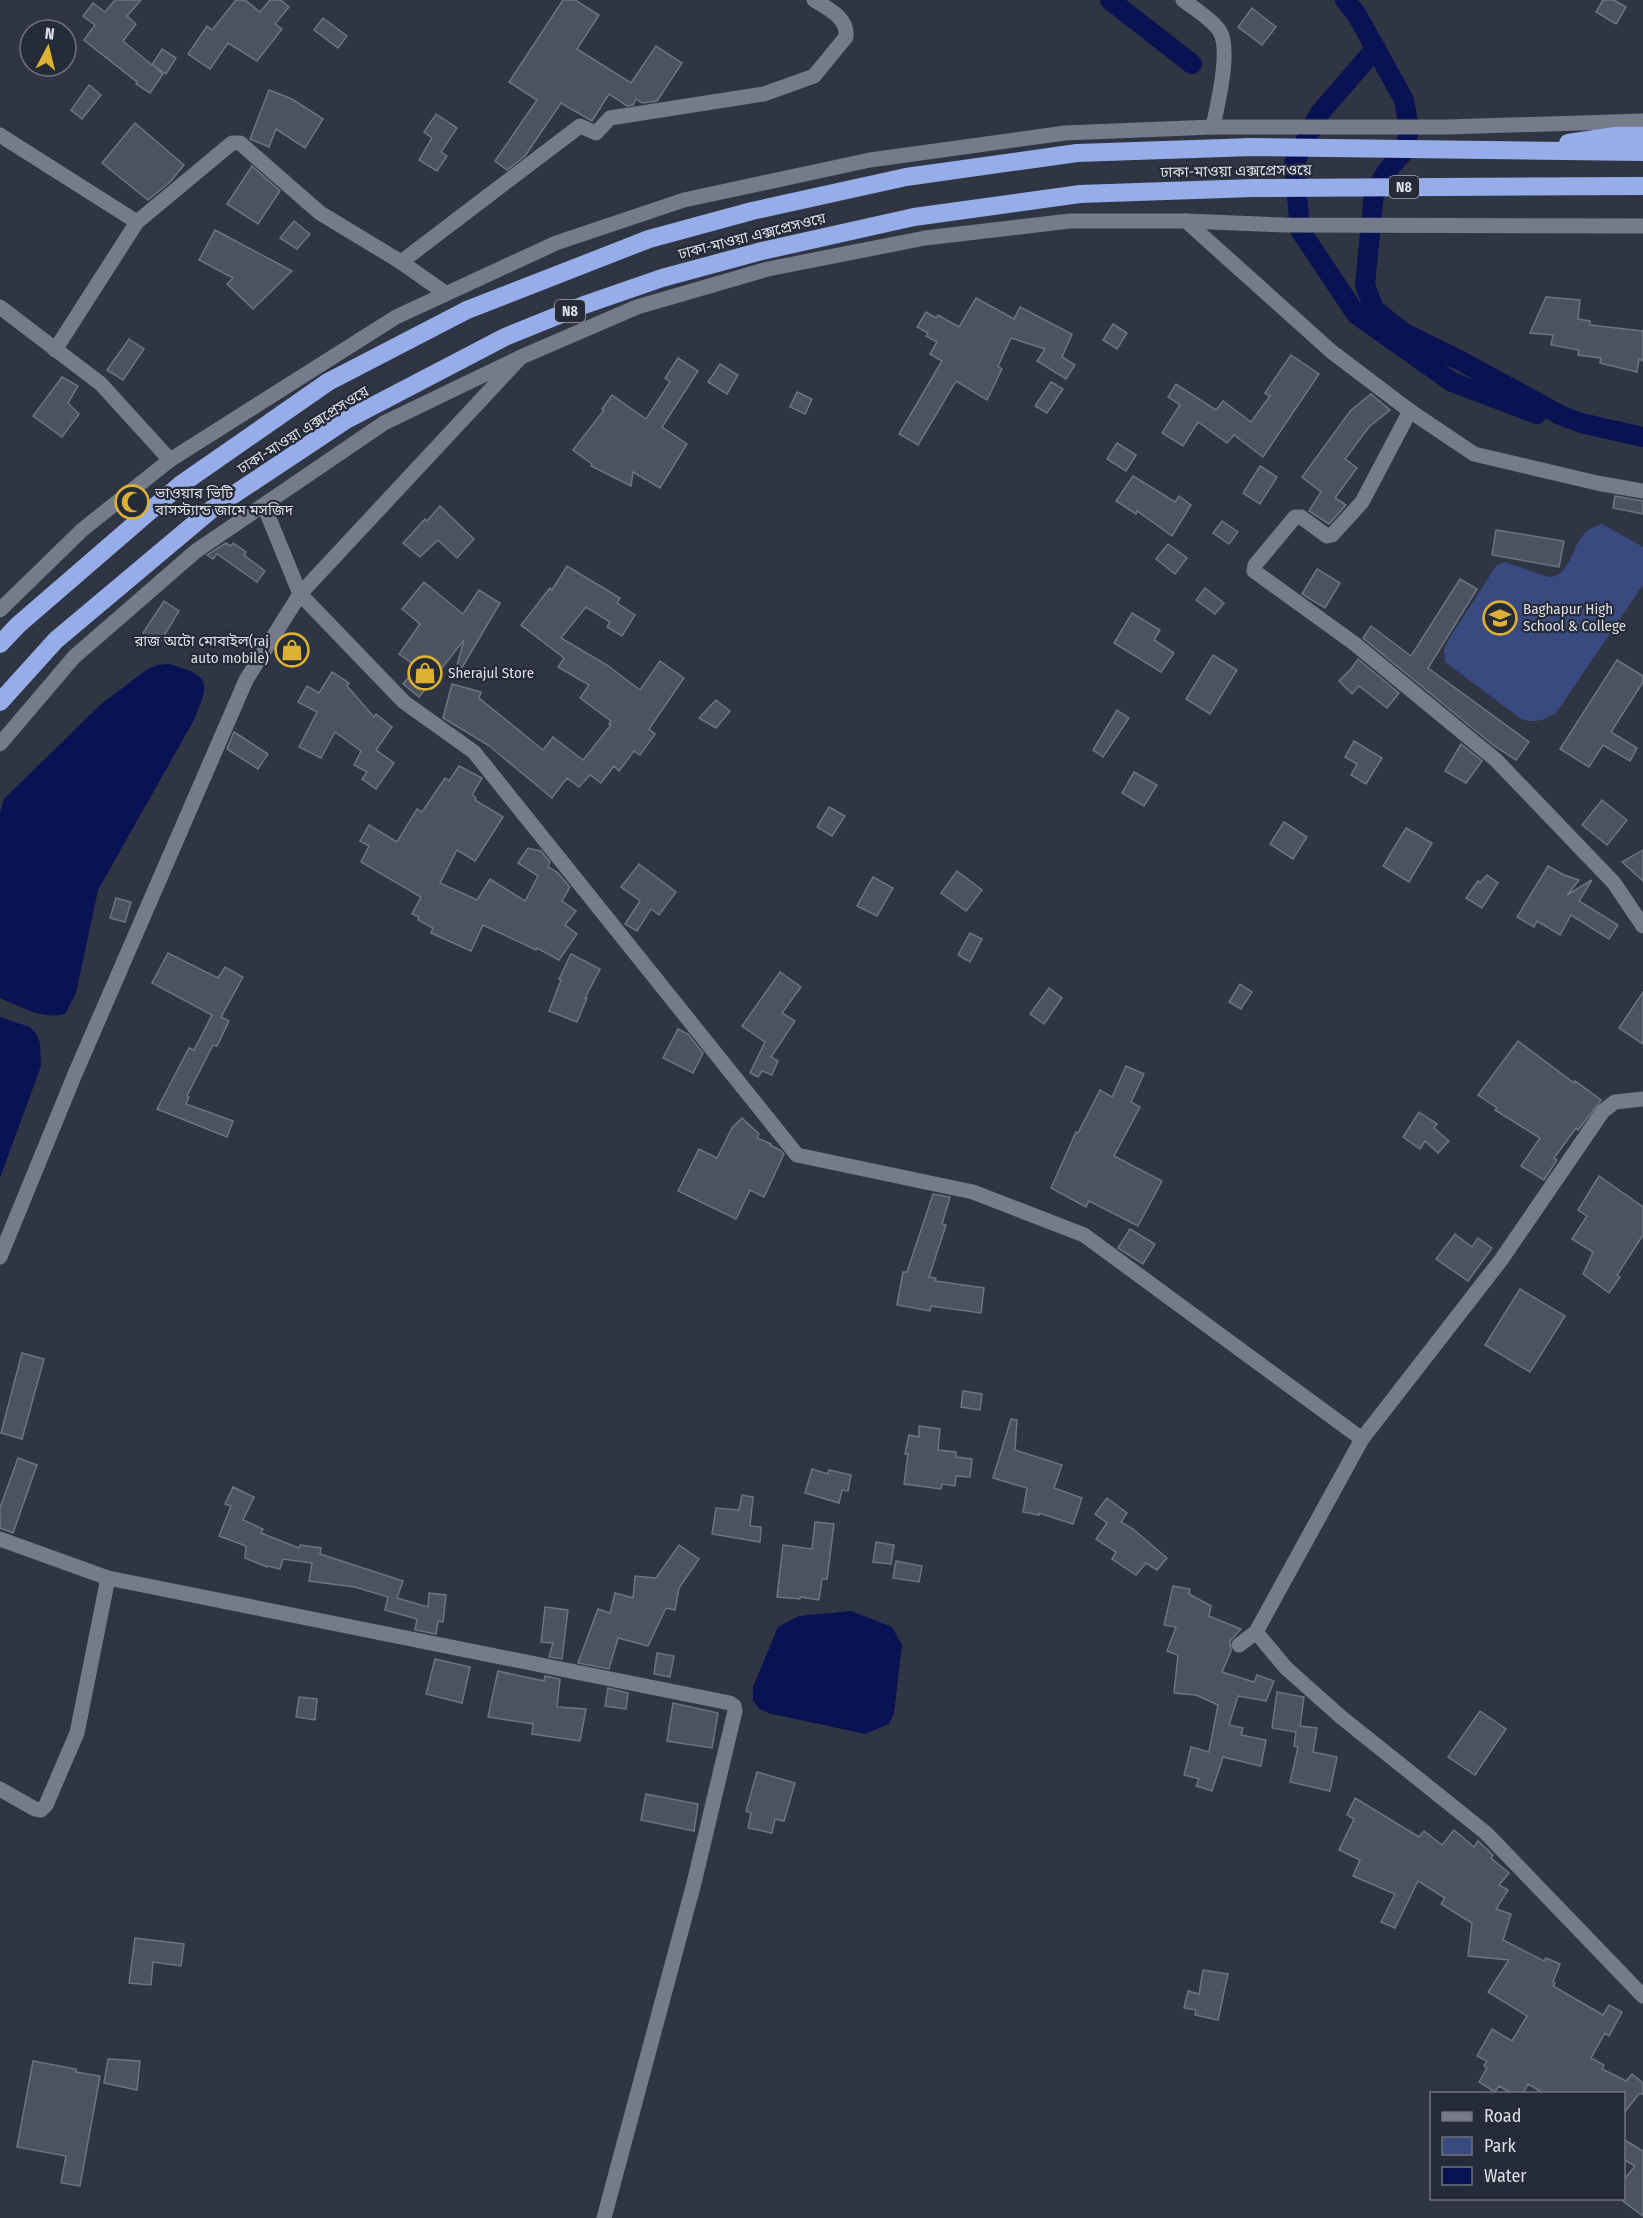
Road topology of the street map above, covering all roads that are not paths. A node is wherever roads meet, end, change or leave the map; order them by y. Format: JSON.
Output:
{"nodes":[{"id":1,"x":814,"y":0,"type":"edge"},
{"id":2,"x":1183,"y":0,"type":"edge"},
{"id":3,"x":1643,"y":121,"type":"edge"},
{"id":4,"x":1213,"y":127,"type":"junction"},
{"id":5,"x":0,"y":135,"type":"edge"},
{"id":6,"x":1643,"y":136,"type":"edge"},
{"id":7,"x":1534,"y":151,"type":"junction"},
{"id":8,"x":1643,"y":153,"type":"edge"},
{"id":9,"x":1643,"y":186,"type":"edge"},
{"id":10,"x":1186,"y":221,"type":"junction"},
{"id":11,"x":137,"y":222,"type":"junction"},
{"id":12,"x":1643,"y":226,"type":"edge"},
{"id":13,"x":401,"y":262,"type":"junction"},
{"id":14,"x":444,"y":293,"type":"junction"},
{"id":15,"x":0,"y":307,"type":"edge"},
{"id":16,"x":55,"y":350,"type":"junction"},
{"id":17,"x":521,"y":357,"type":"junction"},
{"id":18,"x":1410,"y":411,"type":"junction"},
{"id":19,"x":170,"y":460,"type":"junction"},
{"id":20,"x":1643,"y":491,"type":"edge"},
{"id":21,"x":264,"y":506,"type":"junction"},
{"id":22,"x":300,"y":594,"type":"junction"},
{"id":23,"x":0,"y":610,"type":"edge"},
{"id":24,"x":0,"y":644,"type":"edge"},
{"id":25,"x":0,"y":702,"type":"edge"},
{"id":26,"x":0,"y":744,"type":"edge"},
{"id":27,"x":1643,"y":926,"type":"edge"},
{"id":28,"x":1643,"y":1099,"type":"edge"},
{"id":29,"x":0,"y":1257,"type":"edge"},
{"id":30,"x":1362,"y":1439,"type":"junction"},
{"id":31,"x":0,"y":1539,"type":"edge"},
{"id":32,"x":108,"y":1578,"type":"junction"},
{"id":33,"x":1256,"y":1632,"type":"junction"},
{"id":34,"x":1239,"y":1646,"type":"dead end"},
{"id":35,"x":0,"y":1789,"type":"edge"},
{"id":36,"x":1643,"y":1996,"type":"edge"},
{"id":37,"x":604,"y":2218,"type":"edge"}],
"edges":[{"from":1,"to":13,"type":"street"},
{"from":2,"to":4,"type":"street"},
{"from":3,"to":4,"type":"street"},
{"from":4,"to":14,"type":"street"},
{"from":5,"to":11,"type":"street"},
{"from":6,"to":7,"type":"highway"},
{"from":7,"to":8,"type":"highway","name":"ঢাকা-মাওয়া এক্সপ্রেসওয়ে","number":"N8"},
{"from":7,"to":24,"type":"highway","name":"ঢাকা-মাওয়া এক্সপ্রেসওয়ে","number":"N8"},
{"from":9,"to":25,"type":"highway","name":"ঢাকা-মাওয়া এক্সপ্রেসওয়ে","number":"N8"},
{"from":10,"to":12,"type":"street"},
{"from":10,"to":17,"type":"street"},
{"from":10,"to":18,"type":"street"},
{"from":11,"to":13,"type":"street"},
{"from":11,"to":16,"type":"street"},
{"from":13,"to":14,"type":"street"},
{"from":14,"to":19,"type":"street"},
{"from":15,"to":16,"type":"street"},
{"from":16,"to":19,"type":"street"},
{"from":17,"to":21,"type":"street"},
{"from":17,"to":22,"type":"street"},
{"from":18,"to":20,"type":"street"},
{"from":18,"to":27,"type":"street"},
{"from":19,"to":23,"type":"street"},
{"from":21,"to":22,"type":"street"},
{"from":21,"to":26,"type":"street"},
{"from":22,"to":29,"type":"street"},
{"from":22,"to":30,"type":"street"},
{"from":28,"to":30,"type":"street"},
{"from":30,"to":33,"type":"street"},
{"from":31,"to":32,"type":"street"},
{"from":32,"to":35,"type":"street"},
{"from":32,"to":37,"type":"street"},
{"from":33,"to":34,"type":"street"},
{"from":33,"to":36,"type":"street"}]}
